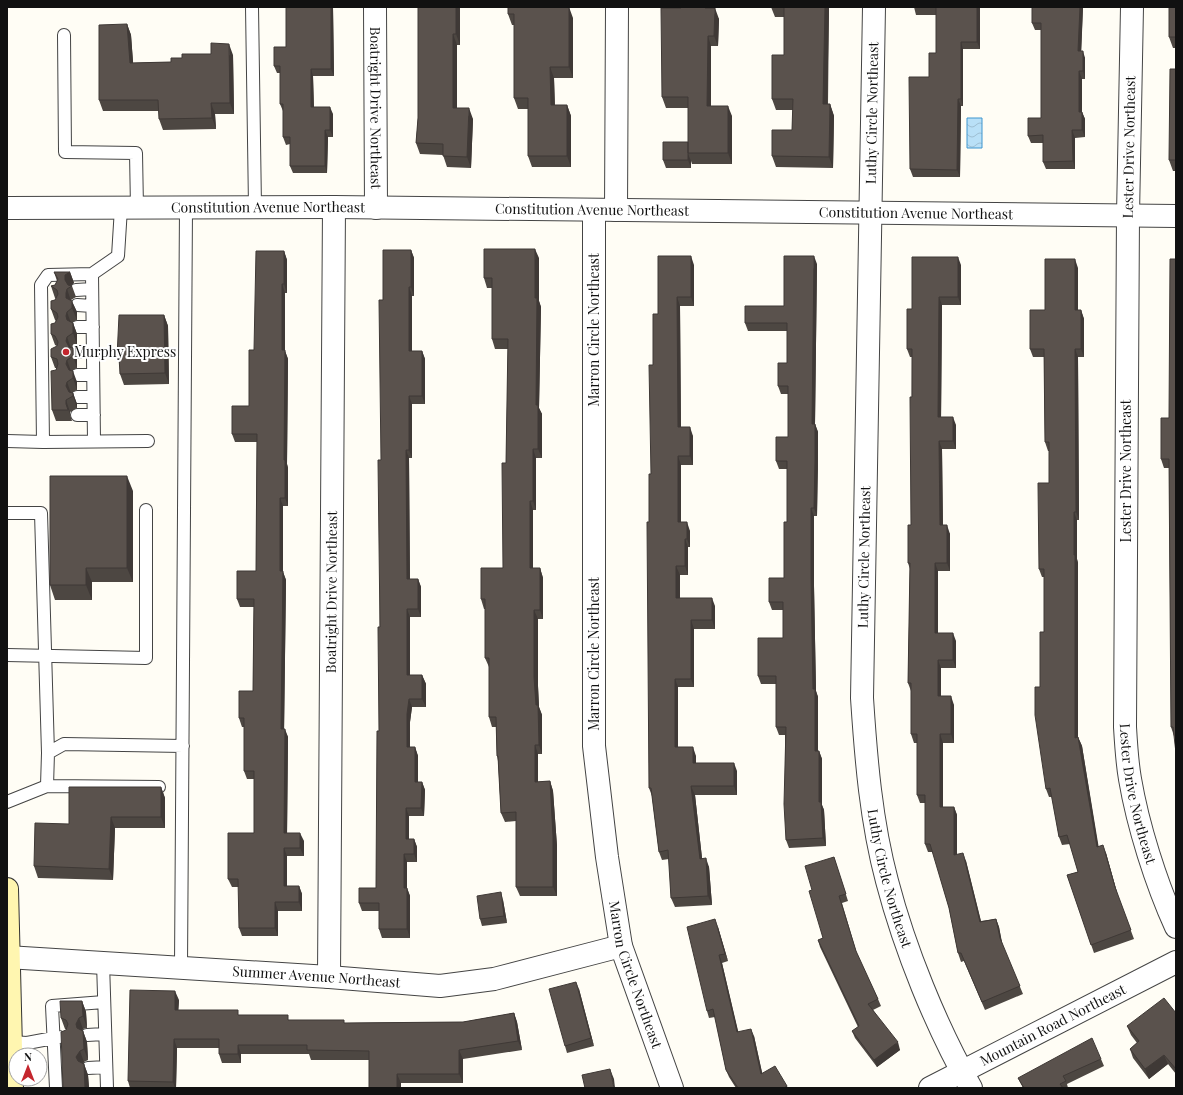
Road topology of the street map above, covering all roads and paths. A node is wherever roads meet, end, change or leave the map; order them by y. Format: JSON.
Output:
{"nodes":[{"id":1,"x":252,"y":7,"type":"edge"},
{"id":2,"x":375,"y":7,"type":"edge"},
{"id":3,"x":618,"y":7,"type":"edge"},
{"id":4,"x":874,"y":7,"type":"edge"},
{"id":5,"x":1132,"y":7,"type":"edge"},
{"id":6,"x":64,"y":35,"type":"dead end"},
{"id":7,"x":255,"y":207,"type":"junction"},
{"id":8,"x":334,"y":207,"type":"junction"},
{"id":9,"x":7,"y":208,"type":"edge"},
{"id":10,"x":129,"y":208,"type":"junction"},
{"id":11,"x":186,"y":208,"type":"junction"},
{"id":12,"x":376,"y":208,"type":"junction"},
{"id":13,"x":594,"y":210,"type":"junction"},
{"id":14,"x":616,"y":210,"type":"junction"},
{"id":15,"x":870,"y":212,"type":"junction"},
{"id":16,"x":1128,"y":215,"type":"junction"},
{"id":17,"x":1176,"y":216,"type":"edge"},
{"id":18,"x":92,"y":274,"type":"junction"},
{"id":19,"x":92,"y":289,"type":"junction"},
{"id":20,"x":41,"y":290,"type":"junction"},
{"id":21,"x":55,"y":290,"type":"edge"},
{"id":22,"x":76,"y":290,"type":"dead end"},
{"id":23,"x":42,"y":304,"type":"junction"},
{"id":24,"x":55,"y":305,"type":"edge"},
{"id":25,"x":76,"y":305,"type":"dead end"},
{"id":26,"x":92,"y":306,"type":"junction"},
{"id":27,"x":76,"y":327,"type":"dead end"},
{"id":28,"x":93,"y":327,"type":"junction"},
{"id":29,"x":42,"y":328,"type":"junction"},
{"id":30,"x":55,"y":328,"type":"edge"},
{"id":31,"x":42,"y":352,"type":"junction"},
{"id":32,"x":77,"y":352,"type":"dead end"},
{"id":33,"x":93,"y":352,"type":"junction"},
{"id":34,"x":55,"y":353,"type":"edge"},
{"id":35,"x":93,"y":375,"type":"junction"},
{"id":36,"x":43,"y":376,"type":"junction"},
{"id":37,"x":55,"y":376,"type":"edge"},
{"id":38,"x":77,"y":376,"type":"dead end"},
{"id":39,"x":55,"y":397,"type":"edge"},
{"id":40,"x":77,"y":397,"type":"dead end"},
{"id":41,"x":93,"y":397,"type":"junction"},
{"id":42,"x":43,"y":398,"type":"junction"},
{"id":43,"x":56,"y":415,"type":"edge"},
{"id":44,"x":77,"y":415,"type":"dead end"},
{"id":45,"x":94,"y":415,"type":"junction"},
{"id":46,"x":43,"y":416,"type":"junction"},
{"id":47,"x":148,"y":440,"type":"dead end"},
{"id":48,"x":7,"y":441,"type":"edge"},
{"id":49,"x":94,"y":441,"type":"junction"},
{"id":50,"x":44,"y":442,"type":"junction"},
{"id":51,"x":146,"y":510,"type":"dead end"},
{"id":52,"x":7,"y":513,"type":"edge"},
{"id":53,"x":7,"y":655,"type":"edge"},
{"id":54,"x":45,"y":655,"type":"junction"},
{"id":55,"x":183,"y":746,"type":"junction"},
{"id":56,"x":48,"y":753,"type":"junction"},
{"id":57,"x":47,"y":786,"type":"junction"},
{"id":58,"x":159,"y":787,"type":"edge"},
{"id":59,"x":7,"y":802,"type":"edge"},
{"id":60,"x":7,"y":889,"type":"edge"},
{"id":61,"x":1176,"y":927,"type":"edge"},
{"id":62,"x":621,"y":946,"type":"junction"},
{"id":63,"x":8,"y":957,"type":"edge"},
{"id":64,"x":1176,"y":962,"type":"edge"},
{"id":65,"x":103,"y":963,"type":"junction"},
{"id":66,"x":181,"y":967,"type":"junction"},
{"id":67,"x":329,"y":977,"type":"junction"},
{"id":68,"x":104,"y":1002,"type":"junction"},
{"id":69,"x":104,"y":1034,"type":"junction"},
{"id":70,"x":87,"y":1035,"type":"dead end"},
{"id":71,"x":59,"y":1037,"type":"junction"},
{"id":72,"x":11,"y":1042,"type":"junction"},
{"id":73,"x":106,"y":1067,"type":"junction"},
{"id":74,"x":88,"y":1068,"type":"dead end"},
{"id":75,"x":966,"y":1080,"type":"edge"},
{"id":76,"x":12,"y":1088,"type":"edge"},
{"id":77,"x":56,"y":1088,"type":"edge"},
{"id":78,"x":107,"y":1088,"type":"edge"},
{"id":79,"x":672,"y":1088,"type":"edge"},
{"id":80,"x":930,"y":1088,"type":"edge"}],
"edges":[{"from":1,"to":7,"type":"lane"},
{"from":2,"to":12,"type":"street","name":"Boatright Drive Northeast"},
{"from":3,"to":14,"type":"street"},
{"from":4,"to":15,"type":"street","name":"Luthy Circle Northeast"},
{"from":5,"to":16,"type":"street","name":"Lester Drive Northeast"},
{"from":6,"to":10,"type":"lane"},
{"from":7,"to":8,"type":"street","name":"Constitution Avenue Northeast"},
{"from":7,"to":11,"type":"street","name":"Constitution Avenue Northeast"},
{"from":8,"to":12,"type":"street","name":"Constitution Avenue Northeast"},
{"from":8,"to":67,"type":"street","name":"Boatright Drive Northeast"},
{"from":9,"to":10,"type":"street","name":"Constitution Avenue Northeast"},
{"from":10,"to":11,"type":"street","name":"Constitution Avenue Northeast"},
{"from":10,"to":18,"type":"lane"},
{"from":11,"to":55,"type":"lane"},
{"from":12,"to":13,"type":"street","name":"Constitution Avenue Northeast"},
{"from":13,"to":14,"type":"street","name":"Constitution Avenue Northeast"},
{"from":13,"to":62,"type":"street","name":"Marron Circle Northeast"},
{"from":14,"to":15,"type":"street","name":"Constitution Avenue Northeast"},
{"from":15,"to":16,"type":"street","name":"Constitution Avenue Northeast"},
{"from":15,"to":75,"type":"street","name":"Luthy Circle Northeast"},
{"from":16,"to":17,"type":"street","name":"Constitution Avenue Northeast"},
{"from":16,"to":61,"type":"street","name":"Lester Drive Northeast"},
{"from":18,"to":19,"type":"lane"},
{"from":18,"to":20,"type":"lane"},
{"from":19,"to":22,"type":"lane"},
{"from":19,"to":26,"type":"lane"},
{"from":20,"to":21,"type":"lane"},
{"from":20,"to":23,"type":"lane"},
{"from":23,"to":24,"type":"lane"},
{"from":23,"to":29,"type":"lane"},
{"from":25,"to":26,"type":"lane"},
{"from":26,"to":28,"type":"lane"},
{"from":27,"to":28,"type":"lane"},
{"from":28,"to":33,"type":"lane"},
{"from":29,"to":30,"type":"lane"},
{"from":29,"to":31,"type":"lane"},
{"from":31,"to":34,"type":"lane"},
{"from":31,"to":36,"type":"lane"},
{"from":32,"to":33,"type":"lane"},
{"from":33,"to":35,"type":"lane"},
{"from":35,"to":38,"type":"lane"},
{"from":35,"to":41,"type":"lane"},
{"from":36,"to":37,"type":"lane"},
{"from":36,"to":42,"type":"lane"},
{"from":39,"to":42,"type":"lane"},
{"from":40,"to":41,"type":"lane"},
{"from":41,"to":45,"type":"lane"},
{"from":42,"to":46,"type":"lane"},
{"from":43,"to":46,"type":"lane"},
{"from":44,"to":45,"type":"lane"},
{"from":45,"to":49,"type":"lane"},
{"from":46,"to":50,"type":"lane"},
{"from":47,"to":49,"type":"lane"},
{"from":48,"to":50,"type":"lane"},
{"from":49,"to":50,"type":"lane"},
{"from":51,"to":54,"type":"lane"},
{"from":52,"to":54,"type":"lane"},
{"from":53,"to":54,"type":"lane"},
{"from":54,"to":56,"type":"lane"},
{"from":55,"to":56,"type":"lane"},
{"from":55,"to":66,"type":"lane"},
{"from":56,"to":57,"type":"lane"},
{"from":57,"to":58,"type":"lane"},
{"from":57,"to":59,"type":"lane"},
{"from":60,"to":63,"type":"main road"},
{"from":62,"to":67,"type":"street","name":"Summer Avenue Northeast"},
{"from":62,"to":79,"type":"street","name":"Marron Circle Northeast"},
{"from":63,"to":65,"type":"street","name":"Summer Avenue Northeast"},
{"from":63,"to":72,"type":"main road"},
{"from":64,"to":75,"type":"street","name":"Mountain Road Northeast"},
{"from":65,"to":66,"type":"street","name":"Summer Avenue Northeast"},
{"from":65,"to":68,"type":"lane"},
{"from":66,"to":67,"type":"street","name":"Summer Avenue Northeast"},
{"from":68,"to":69,"type":"lane"},
{"from":68,"to":71,"type":"lane"},
{"from":69,"to":70,"type":"lane"},
{"from":69,"to":73,"type":"lane"},
{"from":71,"to":72,"type":"lane"},
{"from":71,"to":77,"type":"lane"},
{"from":72,"to":76,"type":"main road"},
{"from":73,"to":74,"type":"lane"},
{"from":73,"to":78,"type":"lane"},
{"from":75,"to":80,"type":"street","name":"Mountain Road Northeast"}]}
